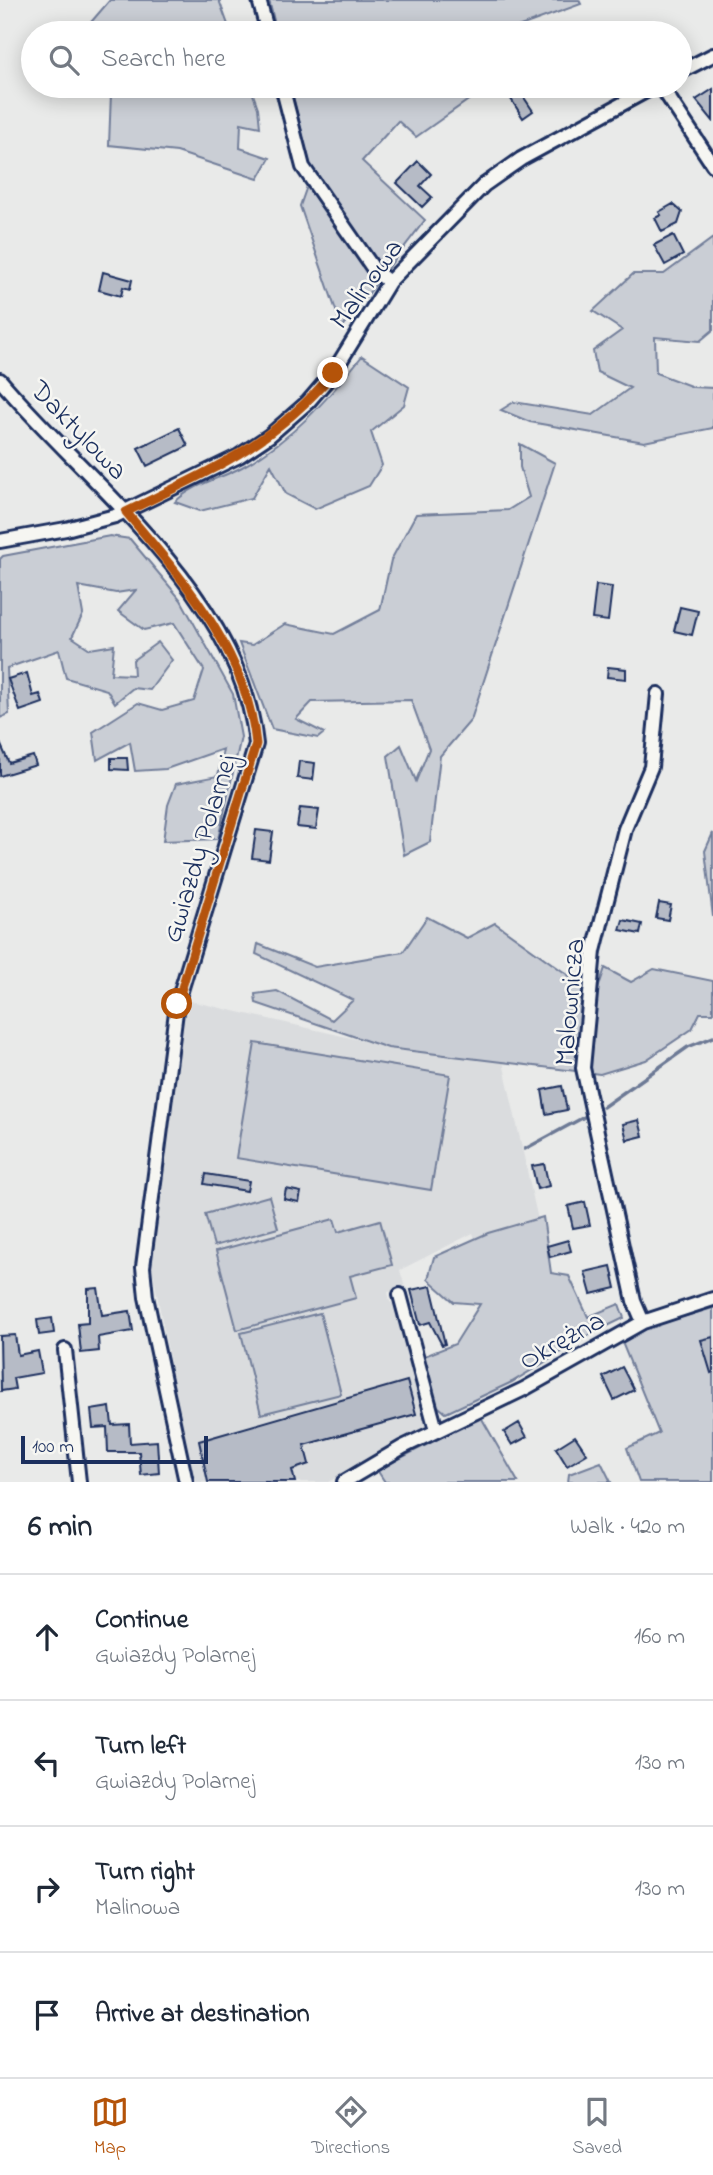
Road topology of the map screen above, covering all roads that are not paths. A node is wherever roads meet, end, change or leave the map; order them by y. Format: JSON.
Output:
{"nodes":[{"id":1,"x":259,"y":0,"type":"edge"},
{"id":2,"x":265,"y":21,"type":"edge"},
{"id":3,"x":713,"y":55,"type":"edge"},
{"id":4,"x":692,"y":66,"type":"edge"},
{"id":5,"x":285,"y":98,"type":"edge"},
{"id":6,"x":632,"y":98,"type":"edge"},
{"id":7,"x":669,"y":98,"type":"edge"},
{"id":8,"x":713,"y":165,"type":"edge"},
{"id":9,"x":389,"y":282,"type":"junction"},
{"id":10,"x":0,"y":380,"type":"edge"},
{"id":11,"x":126,"y":512,"type":"junction"},
{"id":12,"x":0,"y":541,"type":"edge"},
{"id":13,"x":658,"y":694,"type":"dead end"},
{"id":14,"x":400,"y":1295,"type":"dead end"},
{"id":15,"x":713,"y":1299,"type":"edge"},
{"id":16,"x":643,"y":1322,"type":"junction"},
{"id":17,"x":65,"y":1350,"type":"dead end"},
{"id":18,"x":436,"y":1430,"type":"junction"},
{"id":19,"x":351,"y":1480,"type":"edge"},
{"id":20,"x":79,"y":1482,"type":"edge"},
{"id":21,"x":186,"y":1482,"type":"edge"}],
"edges":[{"from":1,"to":2,"type":"street"},
{"from":3,"to":4,"type":"street"},
{"from":5,"to":9,"type":"street"},
{"from":6,"to":9,"type":"street","name":"Malinowa"},
{"from":7,"to":8,"type":"street"},
{"from":9,"to":11,"type":"street","name":"Malinowa"},
{"from":10,"to":11,"type":"street","name":"Daktylowa"},
{"from":11,"to":12,"type":"street","name":"Malinowa"},
{"from":11,"to":21,"type":"street","name":"Gwiazdy Polarnej"},
{"from":13,"to":16,"type":"street","name":"Malownicza"},
{"from":14,"to":18,"type":"street"},
{"from":15,"to":16,"type":"street","name":"Okrężna"},
{"from":16,"to":18,"type":"street","name":"Okrężna"},
{"from":17,"to":20,"type":"street"},
{"from":18,"to":19,"type":"street","name":"Okrężna"}]}
